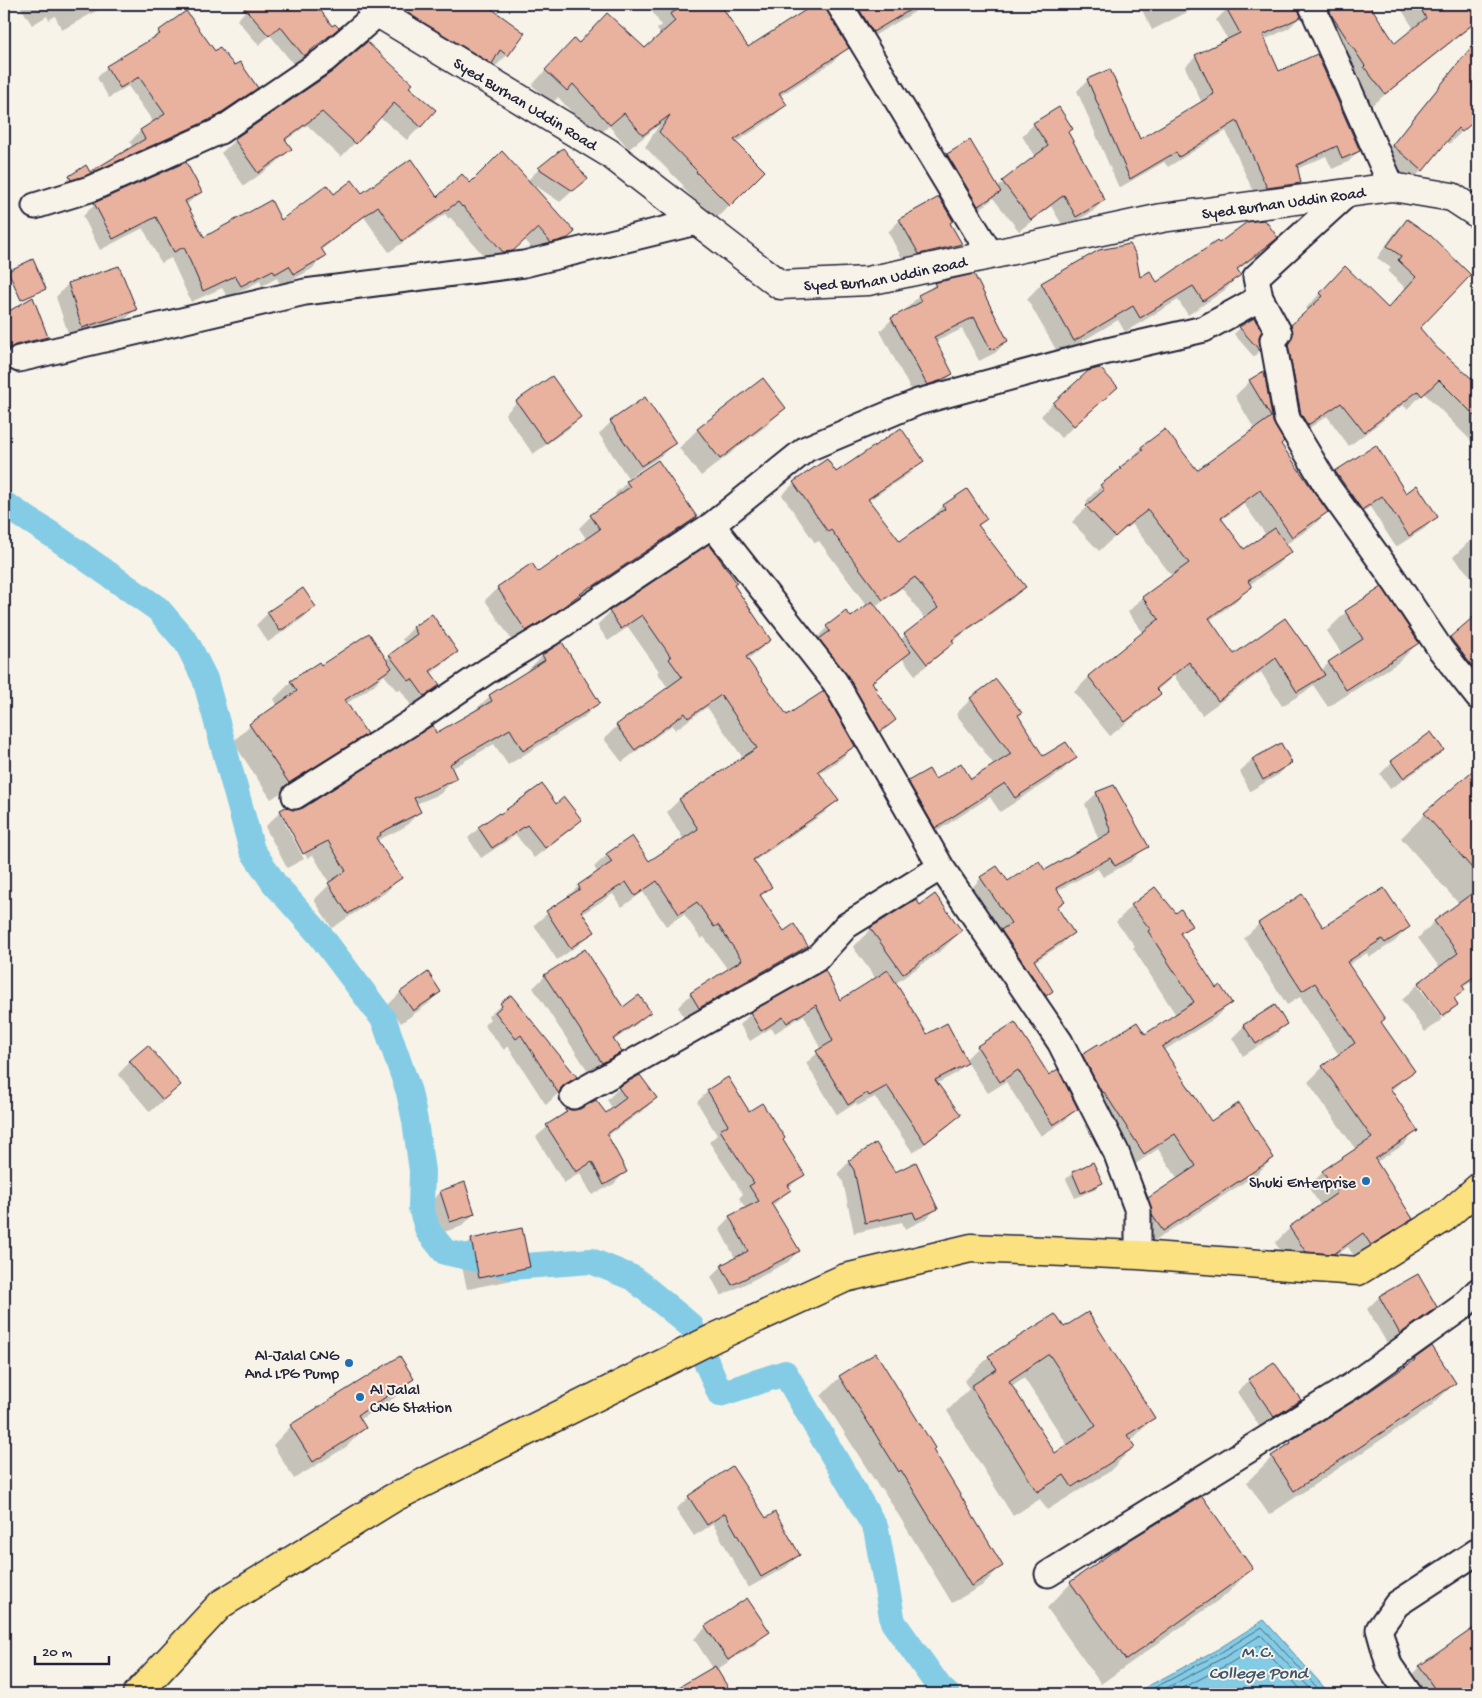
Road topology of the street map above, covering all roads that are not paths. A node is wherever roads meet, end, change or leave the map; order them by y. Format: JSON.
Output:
{"nodes":[{"id":1,"x":839,"y":4,"type":"edge"},
{"id":2,"x":1311,"y":4,"type":"edge"},
{"id":3,"x":373,"y":8,"type":"edge"},
{"id":4,"x":1392,"y":187,"type":"junction"},
{"id":5,"x":1348,"y":193,"type":"junction"},
{"id":6,"x":35,"y":206,"type":"dead end"},
{"id":7,"x":1478,"y":214,"type":"edge"},
{"id":8,"x":696,"y":222,"type":"junction"},
{"id":9,"x":991,"y":255,"type":"junction"},
{"id":10,"x":1260,"y":298,"type":"junction"},
{"id":11,"x":18,"y":359,"type":"dead end"},
{"id":12,"x":712,"y":525,"type":"junction"},
{"id":13,"x":1478,"y":698,"type":"edge"},
{"id":14,"x":295,"y":796,"type":"dead end"},
{"id":15,"x":940,"y":867,"type":"junction"},
{"id":16,"x":573,"y":1096,"type":"dead end"},
{"id":17,"x":1478,"y":1188,"type":"edge"},
{"id":18,"x":1138,"y":1255,"type":"junction"},
{"id":19,"x":1478,"y":1291,"type":"edge"},
{"id":20,"x":1478,"y":1551,"type":"edge"},
{"id":21,"x":1048,"y":1574,"type":"dead end"},
{"id":22,"x":137,"y":1694,"type":"edge"},
{"id":23,"x":1409,"y":1694,"type":"edge"}],
"edges":[{"from":1,"to":9,"type":"street"},
{"from":2,"to":4,"type":"street"},
{"from":3,"to":6,"type":"street"},
{"from":3,"to":8,"type":"street","name":"Syed Burhan Uddin Road"},
{"from":4,"to":5,"type":"street","name":"Syed Burhan Uddin Road"},
{"from":4,"to":7,"type":"street","name":"Syed Burhan Uddin Road"},
{"from":5,"to":9,"type":"street","name":"Syed Burhan Uddin Road"},
{"from":5,"to":10,"type":"street"},
{"from":8,"to":9,"type":"street","name":"Syed Burhan Uddin Road"},
{"from":8,"to":11,"type":"street"},
{"from":10,"to":12,"type":"street"},
{"from":10,"to":13,"type":"street"},
{"from":12,"to":14,"type":"street"},
{"from":12,"to":15,"type":"street"},
{"from":15,"to":16,"type":"street"},
{"from":15,"to":18,"type":"street"},
{"from":17,"to":18,"type":"highway"},
{"from":18,"to":22,"type":"highway"},
{"from":19,"to":21,"type":"street"},
{"from":20,"to":23,"type":"street"}]}
